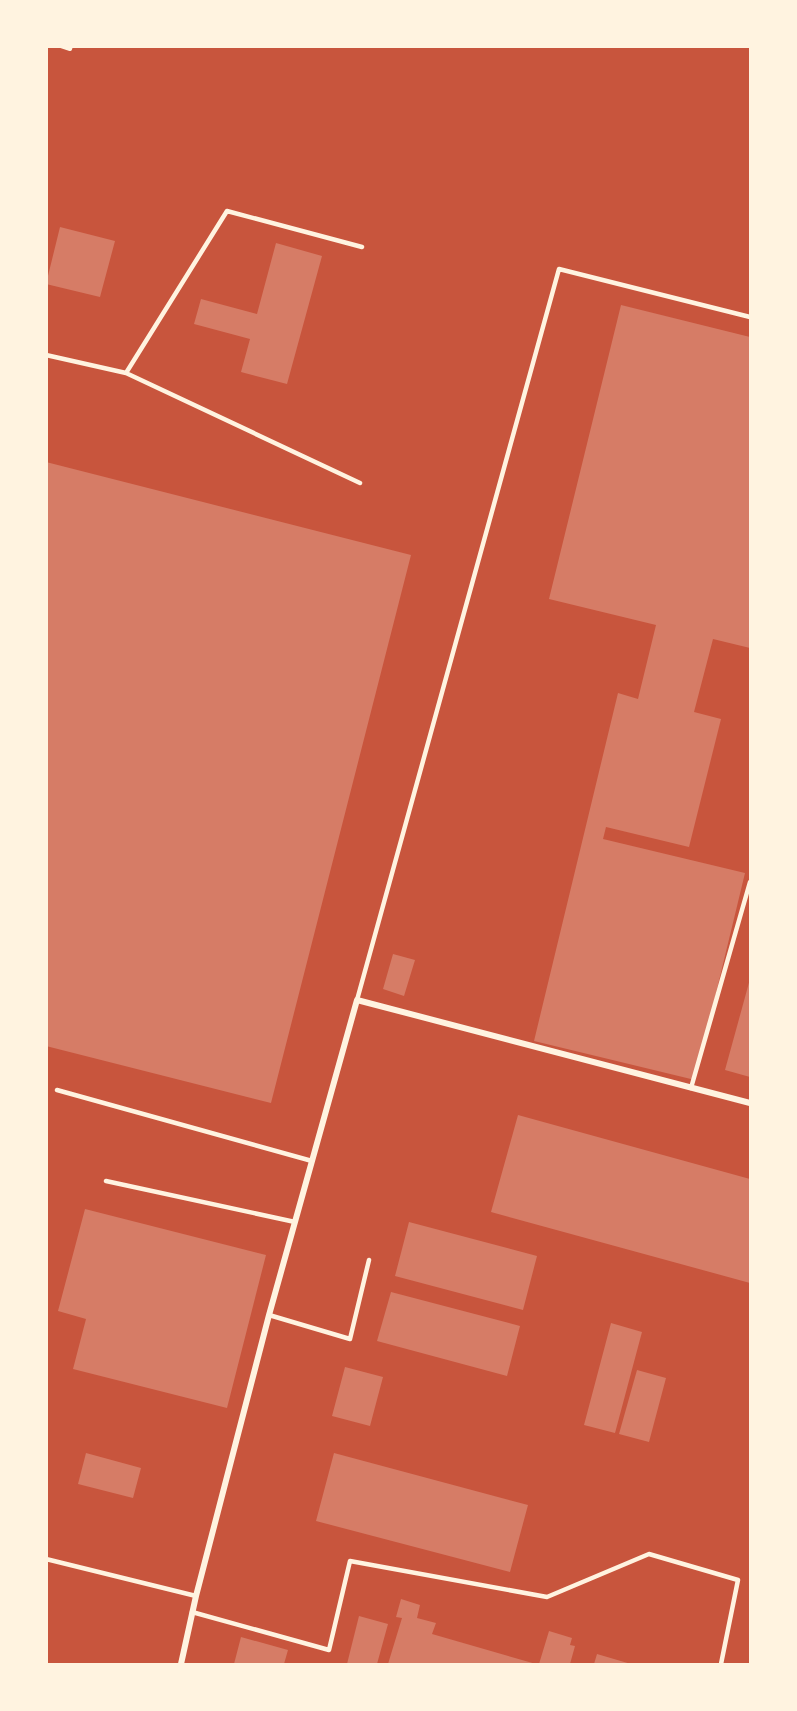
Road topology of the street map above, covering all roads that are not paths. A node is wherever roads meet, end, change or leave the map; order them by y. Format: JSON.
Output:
{"nodes":[{"id":1,"x":362,"y":247,"type":"dead end"},
{"id":2,"x":750,"y":317,"type":"edge"},
{"id":3,"x":46,"y":355,"type":"edge"},
{"id":4,"x":126,"y":374,"type":"junction"},
{"id":5,"x":360,"y":483,"type":"dead end"},
{"id":6,"x":750,"y":882,"type":"edge"},
{"id":7,"x":357,"y":999,"type":"junction"},
{"id":8,"x":691,"y":1088,"type":"junction"},
{"id":9,"x":57,"y":1090,"type":"dead end"},
{"id":10,"x":750,"y":1103,"type":"edge"},
{"id":11,"x":312,"y":1161,"type":"junction"},
{"id":12,"x":106,"y":1181,"type":"dead end"},
{"id":13,"x":295,"y":1222,"type":"junction"},
{"id":14,"x":369,"y":1260,"type":"dead end"},
{"id":15,"x":269,"y":1315,"type":"junction"},
{"id":16,"x":46,"y":1559,"type":"edge"},
{"id":17,"x":196,"y":1596,"type":"junction"},
{"id":18,"x":192,"y":1612,"type":"junction"},
{"id":19,"x":181,"y":1665,"type":"edge"},
{"id":20,"x":722,"y":1665,"type":"edge"}],
"edges":[{"from":1,"to":4,"type":"lane"},
{"from":2,"to":7,"type":"lane"},
{"from":3,"to":4,"type":"lane"},
{"from":4,"to":5,"type":"lane"},
{"from":6,"to":8,"type":"lane"},
{"from":7,"to":8,"type":"street"},
{"from":7,"to":11,"type":"street"},
{"from":8,"to":10,"type":"street"},
{"from":9,"to":11,"type":"lane"},
{"from":11,"to":13,"type":"street"},
{"from":12,"to":13,"type":"lane"},
{"from":13,"to":15,"type":"street"},
{"from":14,"to":15,"type":"lane"},
{"from":15,"to":17,"type":"street"},
{"from":16,"to":17,"type":"lane"},
{"from":17,"to":18,"type":"street"},
{"from":18,"to":19,"type":"street"},
{"from":18,"to":20,"type":"lane"}]}
